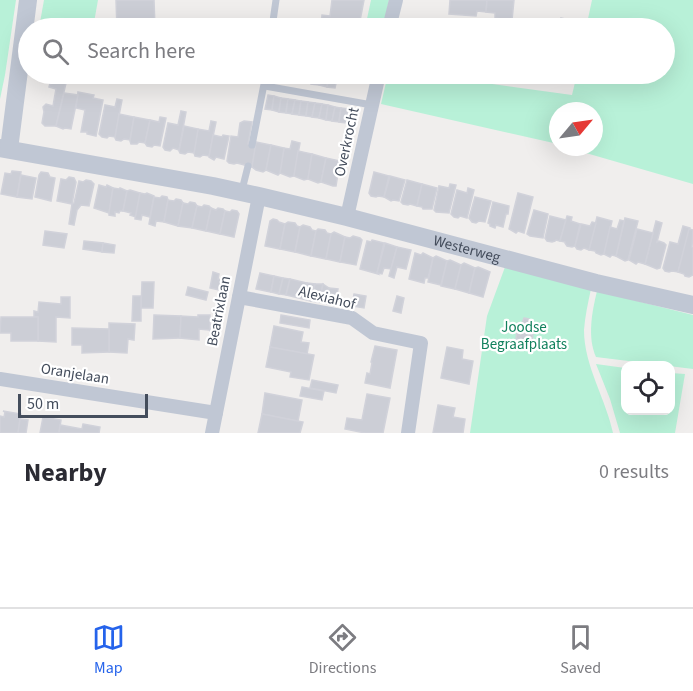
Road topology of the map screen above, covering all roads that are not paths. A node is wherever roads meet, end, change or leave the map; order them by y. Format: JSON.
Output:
{"nodes":[{"id":1,"x":28,"y":0,"type":"edge"},
{"id":2,"x":276,"y":0,"type":"edge"},
{"id":3,"x":396,"y":0,"type":"edge"},
{"id":4,"x":25,"y":18,"type":"edge"},
{"id":5,"x":273,"y":18,"type":"edge"},
{"id":6,"x":392,"y":18,"type":"edge"},
{"id":7,"x":18,"y":62,"type":"edge"},
{"id":8,"x":377,"y":84,"type":"edge"},
{"id":9,"x":265,"y":86,"type":"joint"},
{"id":10,"x":372,"y":105,"type":"junction"},
{"id":11,"x":252,"y":145,"type":"dead end"},
{"id":12,"x":4,"y":149,"type":"edge"},
{"id":13,"x":248,"y":166,"type":"dead end"},
{"id":14,"x":250,"y":194,"type":"junction"},
{"id":15,"x":348,"y":217,"type":"junction"},
{"id":16,"x":239,"y":297,"type":"junction"},
{"id":17,"x":693,"y":305,"type":"edge"},
{"id":18,"x":0,"y":379,"type":"edge"},
{"id":19,"x":216,"y":413,"type":"junction"},
{"id":20,"x":212,"y":433,"type":"edge"},
{"id":21,"x":408,"y":433,"type":"edge"}],
"edges":[{"from":1,"to":4,"type":"street"},
{"from":2,"to":5,"type":"lane"},
{"from":3,"to":6,"type":"street"},
{"from":7,"to":12,"type":"street"},
{"from":8,"to":10,"type":"street","name":"Overkrocht"},
{"from":9,"to":10,"type":"lane"},
{"from":9,"to":11,"type":"lane"},
{"from":10,"to":15,"type":"street","name":"Overkrocht"},
{"from":12,"to":14,"type":"street","name":"Westerweg"},
{"from":13,"to":14,"type":"lane"},
{"from":14,"to":15,"type":"street","name":"Westerweg"},
{"from":14,"to":16,"type":"street","name":"Beatrixlaan"},
{"from":15,"to":17,"type":"street","name":"Westerweg"},
{"from":16,"to":19,"type":"street","name":"Beatrixlaan"},
{"from":16,"to":21,"type":"street","name":"Alexiahof"},
{"from":18,"to":19,"type":"street","name":"Oranjelaan"},
{"from":19,"to":20,"type":"street","name":"Beatrixlaan"}]}
